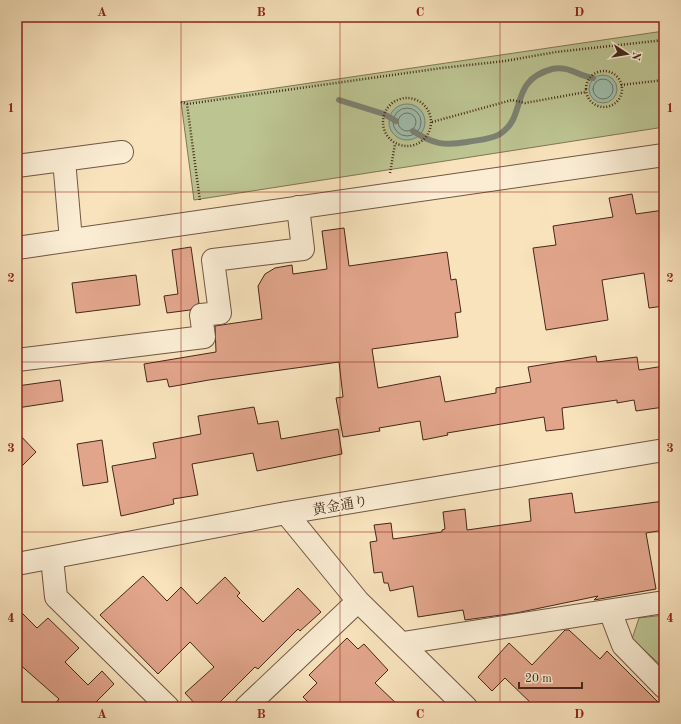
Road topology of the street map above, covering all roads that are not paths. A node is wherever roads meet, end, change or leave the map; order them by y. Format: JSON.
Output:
{"nodes":[{"id":1,"x":122,"y":152,"type":"dead end"},
{"id":2,"x":664,"y":155,"type":"edge"},
{"id":3,"x":64,"y":160,"type":"junction"},
{"id":4,"x":17,"y":166,"type":"edge"},
{"id":5,"x":298,"y":207,"type":"junction"},
{"id":6,"x":72,"y":240,"type":"junction"},
{"id":7,"x":17,"y":248,"type":"edge"},
{"id":8,"x":17,"y":360,"type":"edge"},
{"id":9,"x":664,"y":450,"type":"edge"},
{"id":10,"x":286,"y":514,"type":"junction"},
{"id":11,"x":52,"y":558,"type":"junction"},
{"id":12,"x":17,"y":564,"type":"edge"},
{"id":13,"x":358,"y":601,"type":"junction"},
{"id":14,"x":664,"y":602,"type":"edge"},
{"id":15,"x":610,"y":612,"type":"junction"},
{"id":16,"x":403,"y":642,"type":"junction"},
{"id":17,"x":664,"y":687,"type":"edge"},
{"id":18,"x":168,"y":707,"type":"edge"},
{"id":19,"x":246,"y":707,"type":"edge"},
{"id":20,"x":466,"y":707,"type":"edge"}],
"edges":[{"from":1,"to":3,"type":"street"},
{"from":2,"to":5,"type":"street"},
{"from":3,"to":4,"type":"street"},
{"from":3,"to":6,"type":"street"},
{"from":5,"to":6,"type":"street"},
{"from":5,"to":8,"type":"street"},
{"from":6,"to":7,"type":"street"},
{"from":9,"to":10,"type":"street","name":"黄金通り"},
{"from":10,"to":11,"type":"street","name":"黄金通り"},
{"from":10,"to":13,"type":"street"},
{"from":11,"to":12,"type":"street","name":"黄金通り"},
{"from":11,"to":18,"type":"street"},
{"from":13,"to":16,"type":"street"},
{"from":13,"to":19,"type":"street"},
{"from":14,"to":15,"type":"street"},
{"from":15,"to":16,"type":"street"},
{"from":15,"to":17,"type":"street"},
{"from":16,"to":20,"type":"street"}]}
